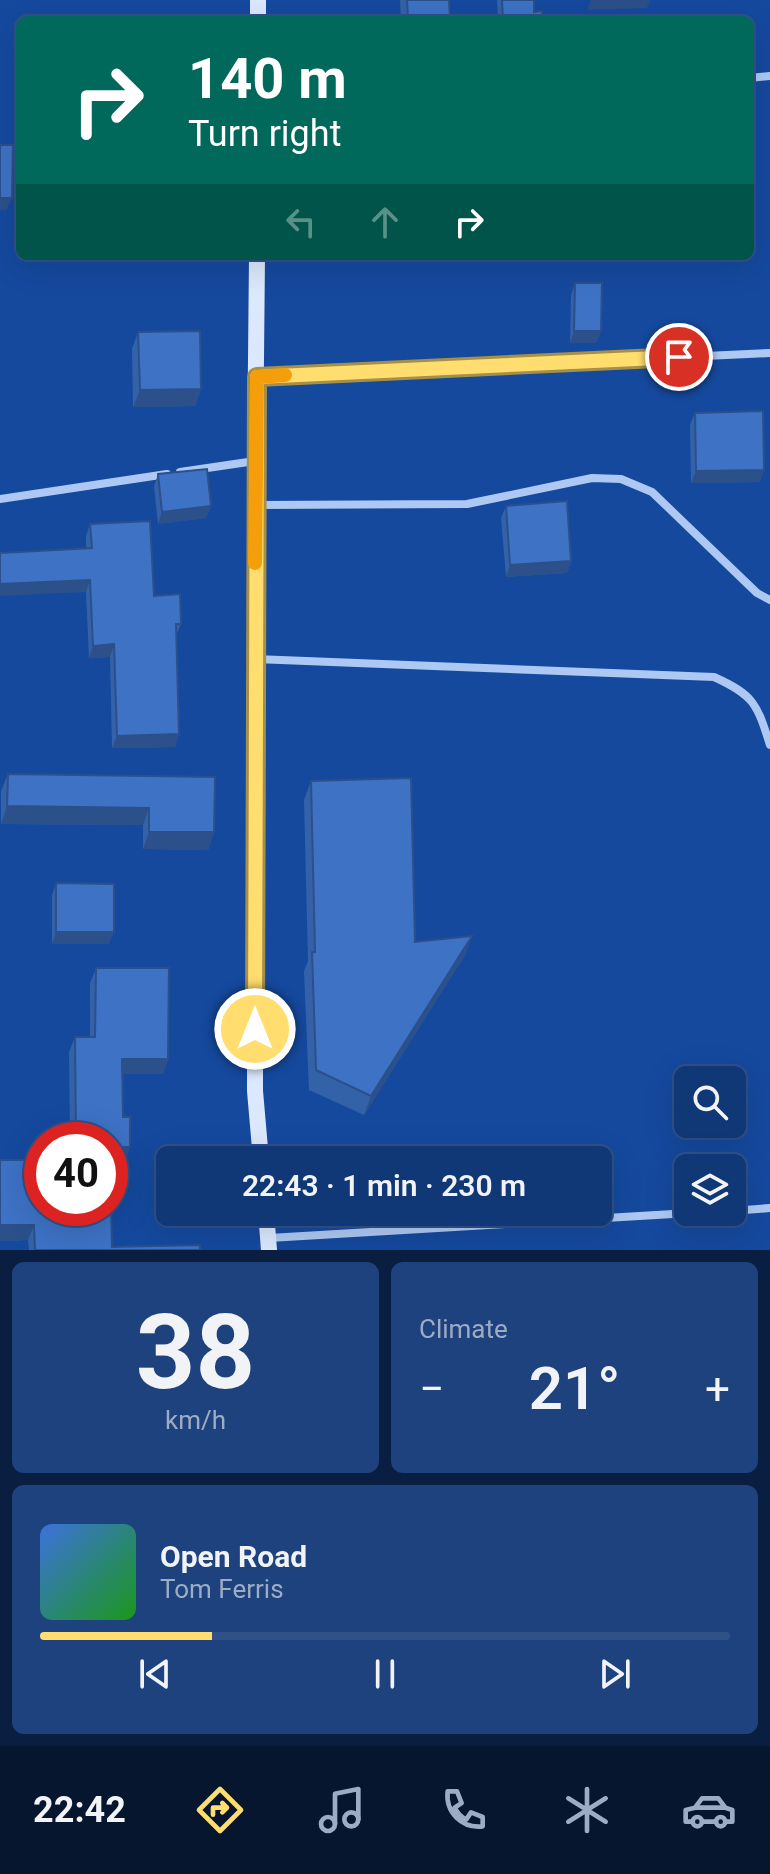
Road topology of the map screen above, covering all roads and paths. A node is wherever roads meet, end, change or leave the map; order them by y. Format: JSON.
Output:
{"nodes":[{"id":1,"x":257,"y":260,"type":"edge"},
{"id":2,"x":770,"y":353,"type":"edge"},
{"id":3,"x":257,"y":377,"type":"junction"},
{"id":4,"x":255,"y":461,"type":"junction"},
{"id":5,"x":0,"y":499,"type":"edge"},
{"id":6,"x":255,"y":505,"type":"junction"},
{"id":7,"x":770,"y":600,"type":"edge"},
{"id":8,"x":255,"y":659,"type":"junction"},
{"id":9,"x":770,"y":745,"type":"edge"},
{"id":10,"x":260,"y":1146,"type":"edge"},
{"id":11,"x":770,"y":1208,"type":"edge"},
{"id":12,"x":746,"y":1210,"type":"edge"},
{"id":13,"x":674,"y":1214,"type":"edge"},
{"id":14,"x":268,"y":1244,"type":"edge"}],
"edges":[{"from":1,"to":3,"type":"street"},
{"from":2,"to":3,"type":"street"},
{"from":3,"to":4,"type":"street"},
{"from":4,"to":5,"type":"street"},
{"from":4,"to":6,"type":"street"},
{"from":6,"to":7,"type":"street"},
{"from":6,"to":8,"type":"street"},
{"from":8,"to":9,"type":"street"},
{"from":8,"to":10,"type":"street"},
{"from":11,"to":12,"type":"street"},
{"from":13,"to":14,"type":"street"}]}
